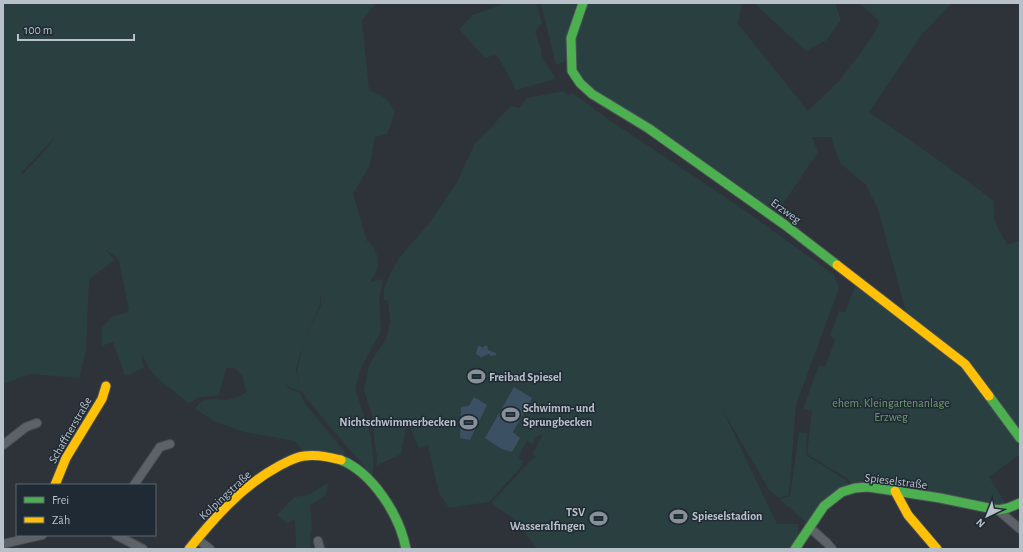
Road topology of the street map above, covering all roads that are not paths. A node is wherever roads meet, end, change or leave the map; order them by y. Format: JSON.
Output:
{"nodes":[{"id":1,"x":583,"y":3,"type":"edge"},
{"id":2,"x":106,"y":386,"type":"dead end"},
{"id":3,"x":37,"y":423,"type":"dead end"},
{"id":4,"x":1020,"y":438,"type":"edge"},
{"id":5,"x":170,"y":444,"type":"dead end"},
{"id":6,"x":3,"y":445,"type":"edge"},
{"id":7,"x":55,"y":484,"type":"edge"},
{"id":8,"x":135,"y":484,"type":"edge"},
{"id":9,"x":895,"y":491,"type":"junction"},
{"id":10,"x":1020,"y":503,"type":"edge"},
{"id":11,"x":998,"y":510,"type":"junction"},
{"id":12,"x":809,"y":527,"type":"junction"},
{"id":13,"x":1020,"y":529,"type":"edge"},
{"id":14,"x":38,"y":536,"type":"edge"},
{"id":15,"x":118,"y":536,"type":"edge"},
{"id":16,"x":197,"y":539,"type":"junction"},
{"id":17,"x":3,"y":544,"type":"edge"},
{"id":18,"x":143,"y":549,"type":"edge"},
{"id":19,"x":189,"y":549,"type":"edge"},
{"id":20,"x":210,"y":549,"type":"edge"},
{"id":21,"x":406,"y":549,"type":"edge"},
{"id":22,"x":795,"y":549,"type":"edge"},
{"id":23,"x":832,"y":549,"type":"edge"},
{"id":24,"x":937,"y":549,"type":"edge"}],
"edges":[{"from":1,"to":4,"type":"street","name":"Erzweg"},
{"from":2,"to":7,"type":"street","name":"Schaffnerstraße"},
{"from":3,"to":6,"type":"street"},
{"from":5,"to":8,"type":"street"},
{"from":9,"to":11,"type":"street","name":"Spieselstraße"},
{"from":9,"to":12,"type":"street","name":"Spieselstraße"},
{"from":9,"to":24,"type":"street"},
{"from":10,"to":11,"type":"street","name":"Spieselstraße"},
{"from":11,"to":13,"type":"street"},
{"from":12,"to":22,"type":"street","name":"Spieselstraße"},
{"from":12,"to":23,"type":"street"},
{"from":14,"to":17,"type":"street"},
{"from":15,"to":18,"type":"street"},
{"from":16,"to":19,"type":"street","name":"Kolpingstraße"},
{"from":16,"to":20,"type":"street"},
{"from":16,"to":21,"type":"street","name":"Kolpingstraße"}]}
